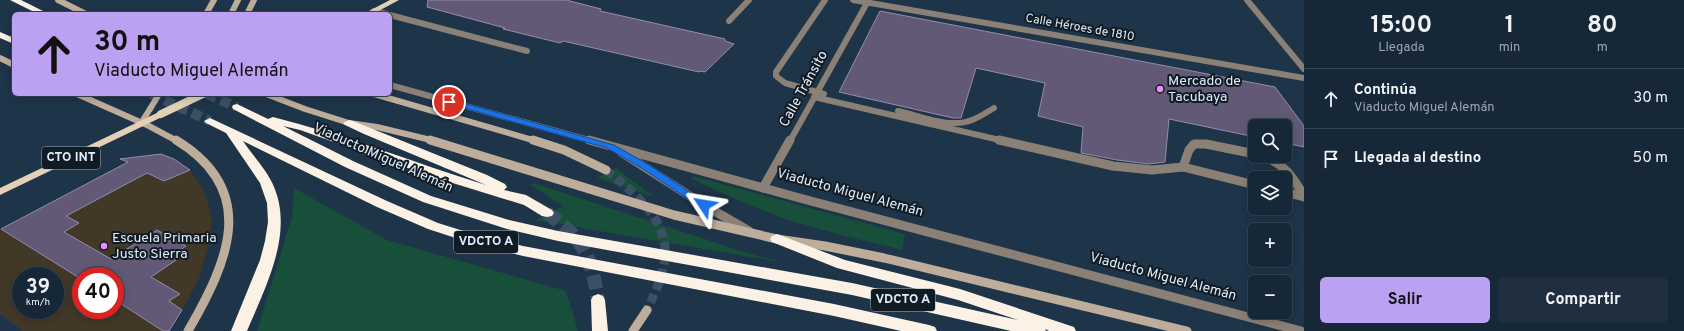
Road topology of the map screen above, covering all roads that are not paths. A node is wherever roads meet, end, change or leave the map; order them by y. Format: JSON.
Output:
{"nodes":[{"id":1,"x":14,"y":0,"type":"edge"},
{"id":2,"x":58,"y":0,"type":"edge"},
{"id":3,"x":214,"y":0,"type":"edge"},
{"id":4,"x":238,"y":0,"type":"edge"},
{"id":5,"x":254,"y":0,"type":"edge"},
{"id":6,"x":395,"y":0,"type":"edge"},
{"id":7,"x":749,"y":0,"type":"edge"},
{"id":8,"x":825,"y":0,"type":"edge"},
{"id":9,"x":853,"y":0,"type":"edge"},
{"id":10,"x":1247,"y":0,"type":"edge"},
{"id":11,"x":867,"y":3,"type":"junction"},
{"id":12,"x":41,"y":12,"type":"edge"},
{"id":13,"x":82,"y":12,"type":"edge"},
{"id":14,"x":207,"y":12,"type":"edge"},
{"id":15,"x":232,"y":12,"type":"edge"},
{"id":16,"x":249,"y":12,"type":"edge"},
{"id":17,"x":370,"y":12,"type":"edge"},
{"id":18,"x":392,"y":16,"type":"edge"},
{"id":19,"x":729,"y":21,"type":"dead end"},
{"id":20,"x":0,"y":35,"type":"edge"},
{"id":21,"x":12,"y":40,"type":"edge"},
{"id":22,"x":527,"y":51,"type":"dead end"},
{"id":23,"x":0,"y":58,"type":"edge"},
{"id":24,"x":12,"y":64,"type":"edge"},
{"id":25,"x":1304,"y":69,"type":"edge"},
{"id":26,"x":1304,"y":78,"type":"edge"},
{"id":27,"x":392,"y":86,"type":"edge"},
{"id":28,"x":815,"y":94,"type":"junction"},
{"id":29,"x":81,"y":96,"type":"edge"},
{"id":30,"x":158,"y":96,"type":"edge"},
{"id":31,"x":199,"y":96,"type":"edge"},
{"id":32,"x":271,"y":96,"type":"edge"},
{"id":33,"x":381,"y":96,"type":"edge"},
{"id":34,"x":994,"y":108,"type":"dead end"},
{"id":35,"x":210,"y":121,"type":"tunnel mouth"},
{"id":36,"x":349,"y":123,"type":"junction"},
{"id":37,"x":141,"y":124,"type":"junction"},
{"id":38,"x":229,"y":130,"type":"junction"},
{"id":39,"x":610,"y":146,"type":"junction"},
{"id":40,"x":1248,"y":153,"type":"edge"},
{"id":41,"x":1280,"y":163,"type":"edge"},
{"id":42,"x":1183,"y":167,"type":"junction"},
{"id":43,"x":606,"y":170,"type":"tunnel mouth"},
{"id":44,"x":1248,"y":183,"type":"edge"},
{"id":45,"x":763,"y":188,"type":"junction"},
{"id":46,"x":0,"y":192,"type":"edge"},
{"id":47,"x":1292,"y":193,"type":"edge"},
{"id":48,"x":1304,"y":196,"type":"edge"},
{"id":49,"x":529,"y":202,"type":"junction"},
{"id":50,"x":547,"y":212,"type":"tunnel mouth"},
{"id":51,"x":753,"y":234,"type":"junction"},
{"id":52,"x":777,"y":239,"type":"junction"},
{"id":53,"x":598,"y":300,"type":"tunnel mouth"},
{"id":54,"x":647,"y":310,"type":"tunnel mouth"},
{"id":55,"x":188,"y":331,"type":"edge"},
{"id":56,"x":239,"y":331,"type":"edge"},
{"id":57,"x":600,"y":331,"type":"edge"},
{"id":58,"x":633,"y":331,"type":"edge"},
{"id":59,"x":929,"y":331,"type":"edge"},
{"id":60,"x":1038,"y":331,"type":"edge"},
{"id":61,"x":1068,"y":331,"type":"edge"},
{"id":62,"x":1186,"y":331,"type":"edge"},
{"id":63,"x":1301,"y":331,"type":"edge"}],
"edges":[{"from":1,"to":12,"type":"highway"},
{"from":2,"to":13,"type":"main road"},
{"from":3,"to":14,"type":"main road"},
{"from":4,"to":15,"type":"main road"},
{"from":5,"to":16,"type":"main road"},
{"from":6,"to":17,"type":"main road"},
{"from":7,"to":19,"type":"street"},
{"from":8,"to":28,"type":"street"},
{"from":9,"to":11,"type":"street","name":"Calle Héroes de 1810"},
{"from":10,"to":25,"type":"street"},
{"from":11,"to":26,"type":"street","name":"Calle Héroes de 1810"},
{"from":11,"to":28,"type":"street","name":"Calle Tránsito"},
{"from":18,"to":22,"type":"street"},
{"from":20,"to":21,"type":"highway"},
{"from":23,"to":24,"type":"main road"},
{"from":27,"to":39,"type":"street","name":"Viaducto Miguel Alemán"},
{"from":28,"to":34,"type":"street"},
{"from":28,"to":42,"type":"street"},
{"from":28,"to":45,"type":"street","name":"Calle Tránsito"},
{"from":29,"to":37,"type":"main road"},
{"from":30,"to":37,"type":"main road","bridge":true},
{"from":31,"to":37,"type":"main road","number":"CTO INT","bridge":true},
{"from":32,"to":36,"type":"main road","name":"Viaducto Miguel Alemán"},
{"from":33,"to":43,"type":"main road"},
{"from":35,"to":38,"type":"highway","number":"VDCTO A"},
{"from":36,"to":49,"type":"highway"},
{"from":36,"to":51,"type":"main road","name":"Viaducto Miguel Alemán"},
{"from":37,"to":46,"type":"main road","number":"CTO INT"},
{"from":37,"to":55,"type":"main road"},
{"from":38,"to":56,"type":"highway"},
{"from":38,"to":59,"type":"highway","number":"VDCTO A"},
{"from":39,"to":45,"type":"street","name":"Viaducto Miguel Alemán"},
{"from":39,"to":51,"type":"street"},
{"from":40,"to":42,"type":"street"},
{"from":41,"to":48,"type":"street"},
{"from":42,"to":44,"type":"street"},
{"from":45,"to":63,"type":"street","name":"Viaducto Miguel Alemán"},
{"from":47,"to":48,"type":"street"},
{"from":49,"to":50,"type":"highway"},
{"from":49,"to":60,"type":"highway","name":"Viaducto Miguel Alemán","number":"VDCTO A"},
{"from":51,"to":52,"type":"main road","name":"Viaducto Miguel Alemán"},
{"from":52,"to":61,"type":"highway"},
{"from":52,"to":62,"type":"main road","name":"Viaducto Miguel Alemán"},
{"from":53,"to":57,"type":"highway"},
{"from":54,"to":58,"type":"main road"}]}
